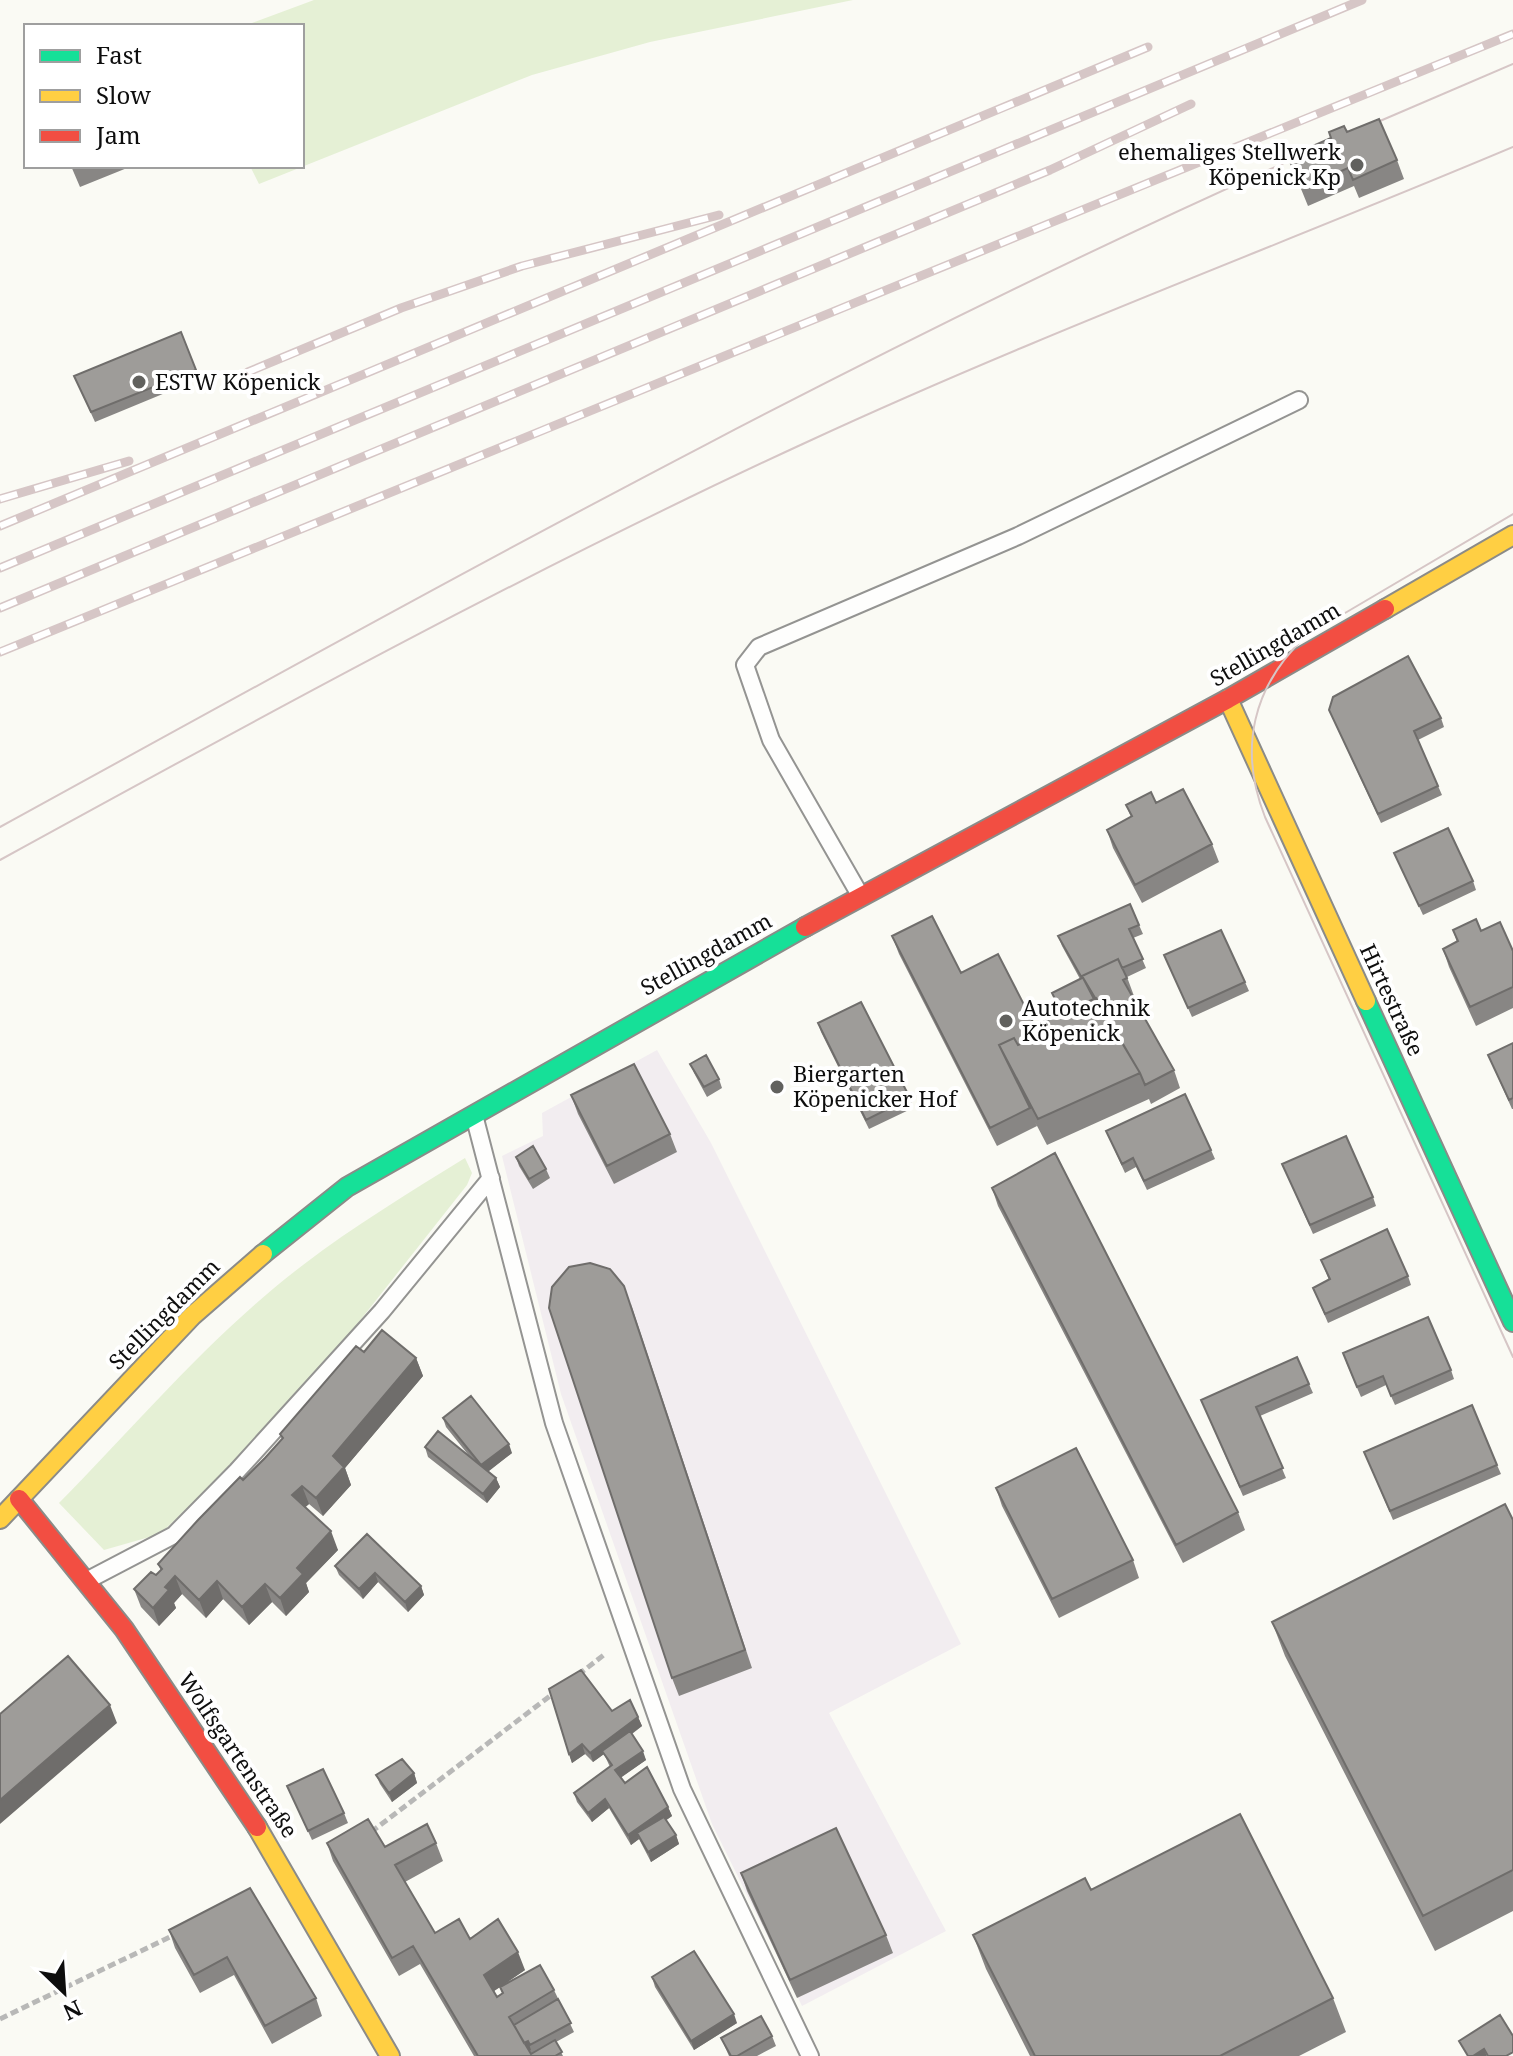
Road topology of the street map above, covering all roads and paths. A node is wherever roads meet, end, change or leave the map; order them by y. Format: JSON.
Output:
{"nodes":[{"id":1,"x":1299,"y":400,"type":"dead end"},
{"id":2,"x":1513,"y":535,"type":"edge"},
{"id":3,"x":1228,"y":699,"type":"junction"},
{"id":4,"x":861,"y":896,"type":"junction"},
{"id":5,"x":473,"y":1114,"type":"junction"},
{"id":6,"x":491,"y":1178,"type":"junction"},
{"id":7,"x":1513,"y":1322,"type":"edge"},
{"id":8,"x":19,"y":1499,"type":"junction"},
{"id":9,"x":0,"y":1519,"type":"edge"},
{"id":10,"x":86,"y":1580,"type":"junction"},
{"id":11,"x":628,"y":1637,"type":"junction"},
{"id":12,"x":576,"y":1676,"type":"edge"},
{"id":13,"x":564,"y":1685,"type":"edge"},
{"id":14,"x":357,"y":1840,"type":"edge"},
{"id":15,"x":186,"y":1930,"type":"edge"},
{"id":16,"x":0,"y":2019,"type":"edge"},
{"id":17,"x":390,"y":2056,"type":"edge"},
{"id":18,"x":810,"y":2056,"type":"edge"}],
"edges":[{"from":1,"to":4,"type":"lane"},
{"from":2,"to":3,"type":"street","name":"Stellingdamm"},
{"from":3,"to":4,"type":"street","name":"Stellingdamm"},
{"from":3,"to":7,"type":"street","name":"Hirtestraße"},
{"from":4,"to":5,"type":"street","name":"Stellingdamm"},
{"from":5,"to":6,"type":"lane"},
{"from":5,"to":8,"type":"street","name":"Stellingdamm"},
{"from":6,"to":10,"type":"lane"},
{"from":6,"to":11,"type":"lane"},
{"from":8,"to":9,"type":"street","name":"Stellingdamm"},
{"from":8,"to":10,"type":"street","name":"Wolfsgartenstraße"},
{"from":10,"to":17,"type":"street","name":"Wolfsgartenstraße"},
{"from":11,"to":12,"type":"path"},
{"from":11,"to":18,"type":"lane"},
{"from":13,"to":14,"type":"path"},
{"from":15,"to":16,"type":"path"}]}
